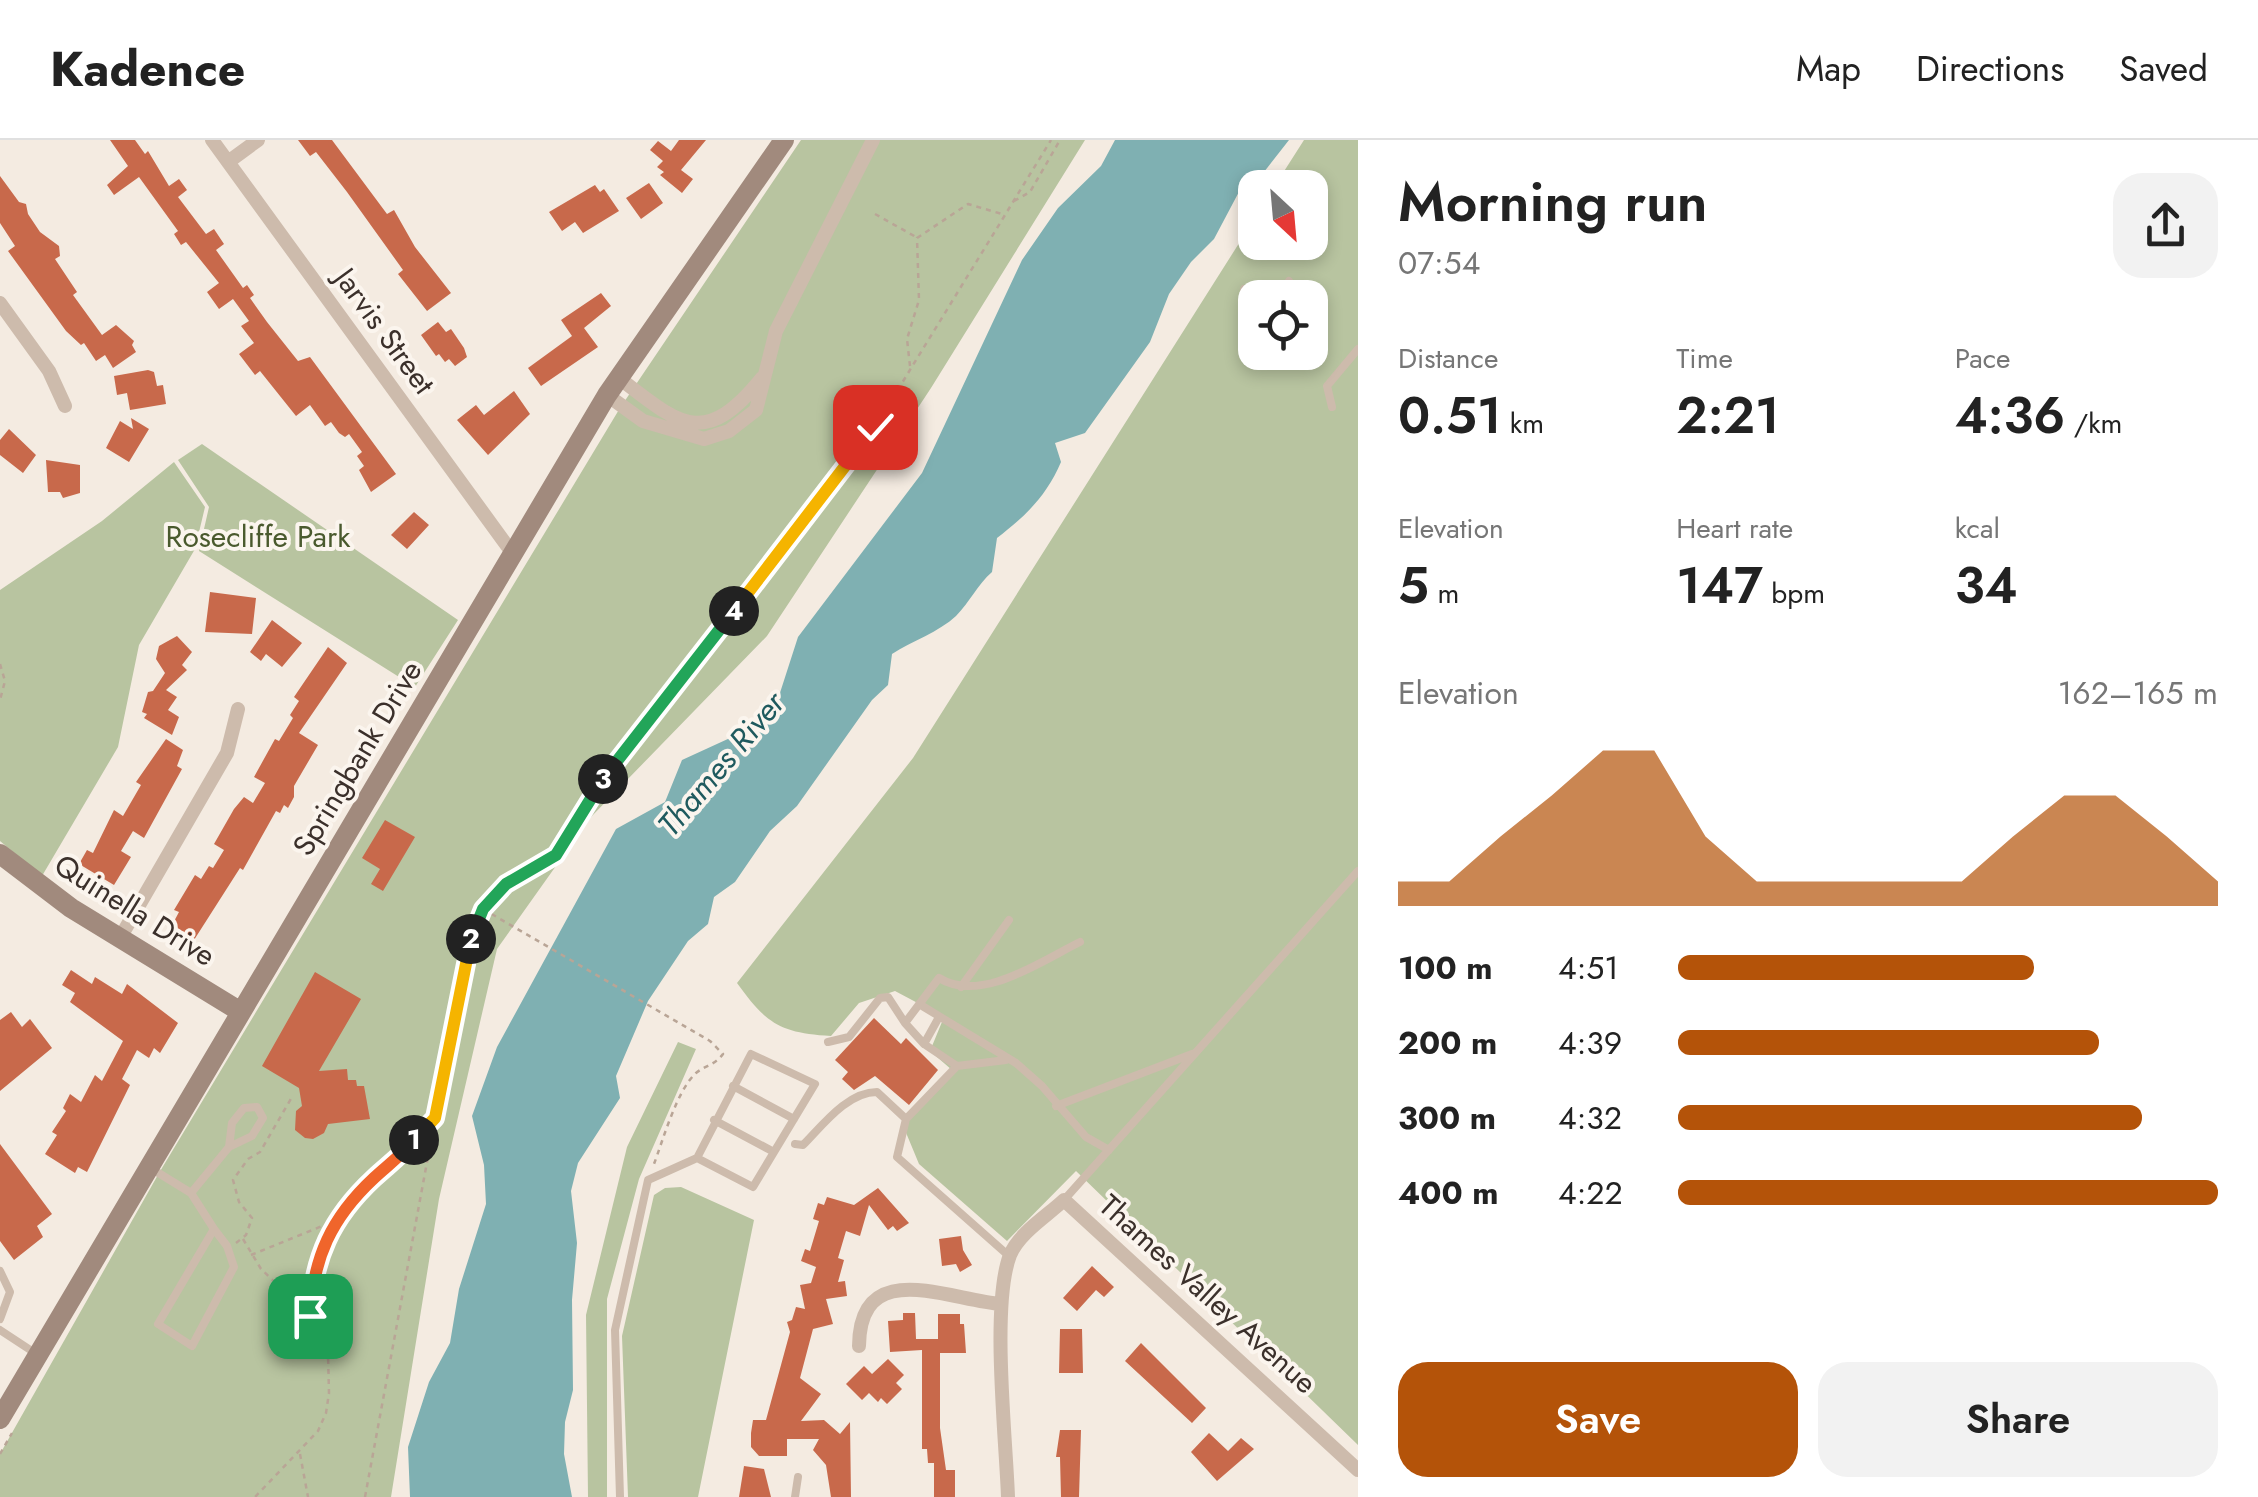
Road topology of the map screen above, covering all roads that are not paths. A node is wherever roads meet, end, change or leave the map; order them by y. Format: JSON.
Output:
{"nodes":[{"id":1,"x":212,"y":140,"type":"edge"},
{"id":2,"x":258,"y":140,"type":"edge"},
{"id":3,"x":784,"y":140,"type":"edge"},
{"id":4,"x":873,"y":140,"type":"edge"},
{"id":5,"x":228,"y":162,"type":"junction"},
{"id":6,"x":0,"y":303,"type":"edge"},
{"id":7,"x":6,"y":323,"type":"edge"},
{"id":8,"x":1358,"y":349,"type":"edge"},
{"id":9,"x":765,"y":374,"type":"junction"},
{"id":10,"x":613,"y":386,"type":"junction"},
{"id":11,"x":64,"y":406,"type":"dead end"},
{"id":12,"x":1332,"y":407,"type":"dead end"},
{"id":13,"x":513,"y":554,"type":"junction"},
{"id":14,"x":238,"y":709,"type":"dead end"},
{"id":15,"x":0,"y":854,"type":"edge"},
{"id":16,"x":1358,"y":871,"type":"edge"},
{"id":17,"x":1008,"y":920,"type":"dead end"},
{"id":18,"x":120,"y":938,"type":"junction"},
{"id":19,"x":1080,"y":942,"type":"dead end"},
{"id":20,"x":961,"y":987,"type":"junction"},
{"id":21,"x":919,"y":1004,"type":"junction"},
{"id":22,"x":241,"y":1012,"type":"junction"},
{"id":23,"x":939,"y":1017,"type":"junction"},
{"id":24,"x":905,"y":1023,"type":"junction"},
{"id":25,"x":828,"y":1042,"type":"dead end"},
{"id":26,"x":924,"y":1044,"type":"junction"},
{"id":27,"x":1196,"y":1053,"type":"junction"},
{"id":28,"x":1006,"y":1060,"type":"junction"},
{"id":29,"x":957,"y":1066,"type":"junction"},
{"id":30,"x":733,"y":1086,"type":"junction"},
{"id":31,"x":1056,"y":1106,"type":"junction"},
{"id":32,"x":794,"y":1119,"type":"junction"},
{"id":33,"x":906,"y":1119,"type":"junction"},
{"id":34,"x":714,"y":1120,"type":"junction"},
{"id":35,"x":795,"y":1144,"type":"dead end"},
{"id":36,"x":230,"y":1147,"type":"junction"},
{"id":37,"x":1110,"y":1150,"type":"junction"},
{"id":38,"x":774,"y":1152,"type":"junction"},
{"id":39,"x":697,"y":1158,"type":"junction"},
{"id":40,"x":149,"y":1167,"type":"junction"},
{"id":41,"x":192,"y":1192,"type":"junction"},
{"id":42,"x":1064,"y":1200,"type":"junction"},
{"id":43,"x":214,"y":1229,"type":"junction"},
{"id":44,"x":1009,"y":1256,"type":"junction"},
{"id":45,"x":0,"y":1271,"type":"edge"},
{"id":46,"x":1001,"y":1304,"type":"junction"},
{"id":47,"x":0,"y":1318,"type":"edge"},
{"id":48,"x":0,"y":1330,"type":"edge"},
{"id":49,"x":858,"y":1346,"type":"dead end"},
{"id":50,"x":38,"y":1355,"type":"junction"},
{"id":51,"x":0,"y":1419,"type":"edge"},
{"id":52,"x":1358,"y":1470,"type":"edge"},
{"id":53,"x":798,"y":1478,"type":"dead end"},
{"id":54,"x":620,"y":1497,"type":"edge"},
{"id":55,"x":795,"y":1497,"type":"edge"},
{"id":56,"x":1008,"y":1497,"type":"edge"}],
"edges":[{"from":1,"to":5,"type":"street","name":"Jarvis Street"},
{"from":2,"to":5,"type":"street"},
{"from":3,"to":10,"type":"main road","name":"Springbank Drive"},
{"from":4,"to":9,"type":"street"},
{"from":5,"to":13,"type":"street","name":"Jarvis Street"},
{"from":6,"to":7,"type":"street"},
{"from":7,"to":11,"type":"street"},
{"from":8,"to":12,"type":"lane"},
{"from":9,"to":10,"type":"street"},
{"from":9,"to":10,"type":"street"},
{"from":10,"to":13,"type":"main road","name":"Springbank Drive"},
{"from":13,"to":22,"type":"main road","name":"Springbank Drive"},
{"from":14,"to":18,"type":"street"},
{"from":15,"to":18,"type":"main road","name":"Quinella Drive"},
{"from":16,"to":27,"type":"lane"},
{"from":17,"to":20,"type":"lane"},
{"from":18,"to":22,"type":"main road","name":"Quinella Drive"},
{"from":19,"to":20,"type":"lane"},
{"from":20,"to":21,"type":"lane"},
{"from":21,"to":23,"type":"lane"},
{"from":21,"to":24,"type":"lane"},
{"from":22,"to":40,"type":"main road","name":"Springbank Drive"},
{"from":23,"to":26,"type":"lane"},
{"from":23,"to":28,"type":"lane"},
{"from":24,"to":25,"type":"lane"},
{"from":24,"to":26,"type":"lane"},
{"from":26,"to":29,"type":"lane"},
{"from":27,"to":31,"type":"lane"},
{"from":27,"to":37,"type":"lane"},
{"from":28,"to":29,"type":"lane"},
{"from":28,"to":31,"type":"lane"},
{"from":29,"to":33,"type":"lane"},
{"from":30,"to":32,"type":"lane"},
{"from":30,"to":32,"type":"lane"},
{"from":30,"to":34,"type":"lane"},
{"from":31,"to":37,"type":"lane"},
{"from":32,"to":38,"type":"lane"},
{"from":33,"to":35,"type":"lane"},
{"from":33,"to":44,"type":"lane"},
{"from":34,"to":38,"type":"lane"},
{"from":34,"to":39,"type":"lane"},
{"from":36,"to":36,"type":"lane"},
{"from":36,"to":41,"type":"lane"},
{"from":37,"to":42,"type":"lane"},
{"from":38,"to":39,"type":"lane"},
{"from":39,"to":54,"type":"lane"},
{"from":40,"to":41,"type":"lane"},
{"from":40,"to":50,"type":"main road","name":"Springbank Drive"},
{"from":41,"to":43,"type":"lane"},
{"from":42,"to":44,"type":"street"},
{"from":42,"to":52,"type":"street","name":"Thames Valley Avenue"},
{"from":43,"to":43,"type":"lane"},
{"from":44,"to":46,"type":"street"},
{"from":45,"to":47,"type":"lane"},
{"from":46,"to":49,"type":"street"},
{"from":46,"to":56,"type":"street"},
{"from":48,"to":50,"type":"lane"},
{"from":50,"to":51,"type":"main road","name":"Springbank Drive"},
{"from":53,"to":55,"type":"lane"}]}
